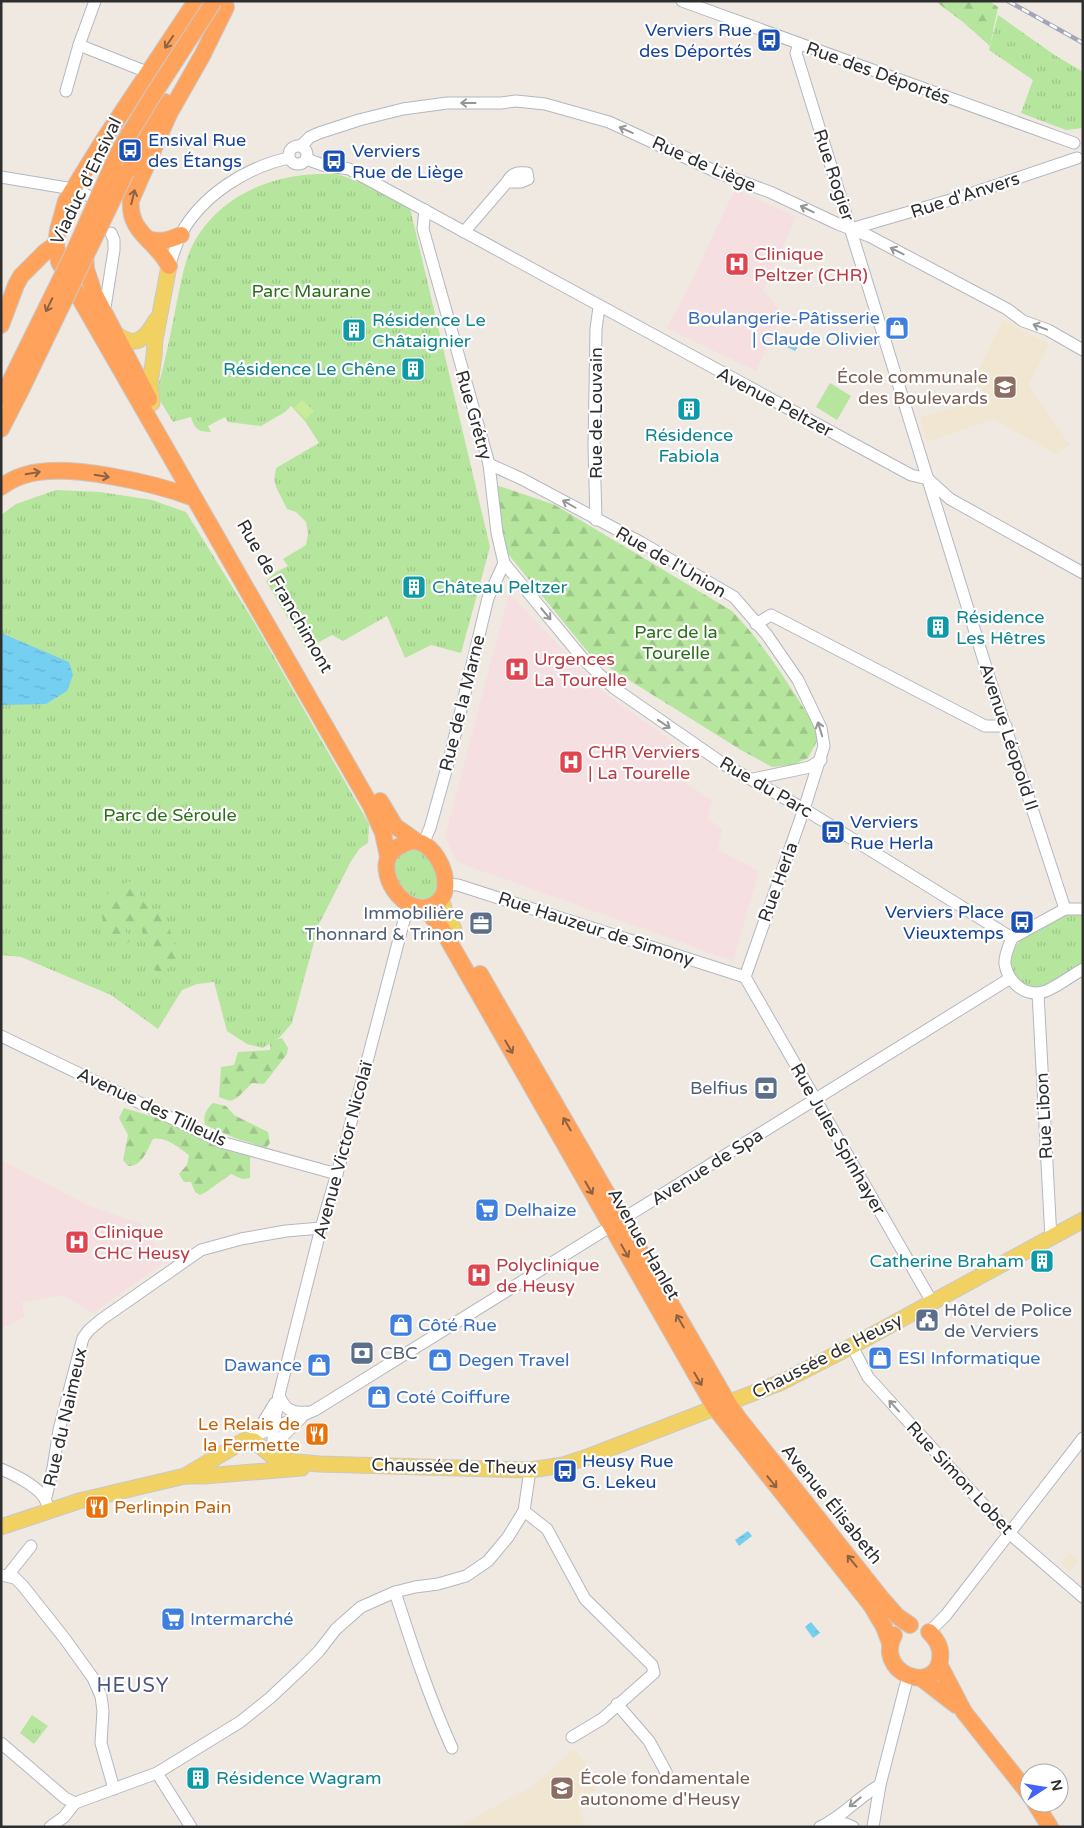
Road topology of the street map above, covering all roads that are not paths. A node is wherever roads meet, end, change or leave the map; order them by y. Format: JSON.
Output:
{"nodes":[{"id":1,"x":95,"y":1,"type":"edge"},
{"id":2,"x":196,"y":1,"type":"edge"},
{"id":3,"x":682,"y":1,"type":"edge"},
{"id":4,"x":222,"y":3,"type":"edge"},
{"id":5,"x":799,"y":44,"type":"junction"},
{"id":6,"x":79,"y":46,"type":"junction"},
{"id":7,"x":148,"y":74,"type":"junction"},
{"id":8,"x":164,"y":84,"type":"junction"},
{"id":9,"x":66,"y":91,"type":"dead end"},
{"id":10,"x":1079,"y":139,"type":"edge"},
{"id":11,"x":301,"y":146,"type":"junction"},
{"id":12,"x":289,"y":158,"type":"junction"},
{"id":13,"x":306,"y":159,"type":"junction"},
{"id":14,"x":1080,"y":160,"type":"edge"},
{"id":15,"x":1,"y":178,"type":"edge"},
{"id":16,"x":507,"y":182,"type":"dead end"},
{"id":17,"x":73,"y":188,"type":"junction"},
{"id":18,"x":101,"y":201,"type":"junction"},
{"id":19,"x":425,"y":210,"type":"junction"},
{"id":20,"x":852,"y":229,"type":"junction"},
{"id":21,"x":464,"y":232,"type":"junction"},
{"id":22,"x":111,"y":233,"type":"dead end"},
{"id":23,"x":181,"y":235,"type":"junction"},
{"id":24,"x":148,"y":239,"type":"junction"},
{"id":25,"x":56,"y":244,"type":"junction"},
{"id":26,"x":59,"y":262,"type":"junction"},
{"id":27,"x":169,"y":266,"type":"junction"},
{"id":28,"x":27,"y":269,"type":"junction"},
{"id":29,"x":101,"y":291,"type":"junction"},
{"id":30,"x":599,"y":307,"type":"junction"},
{"id":31,"x":159,"y":314,"type":"junction"},
{"id":32,"x":1,"y":325,"type":"edge"},
{"id":33,"x":116,"y":334,"type":"junction"},
{"id":34,"x":155,"y":340,"type":"junction"},
{"id":35,"x":1083,"y":350,"type":"edge"},
{"id":36,"x":111,"y":353,"type":"junction"},
{"id":37,"x":131,"y":362,"type":"junction"},
{"id":38,"x":10,"y":392,"type":"edge"},
{"id":39,"x":152,"y":406,"type":"junction"},
{"id":40,"x":1,"y":429,"type":"edge"},
{"id":41,"x":180,"y":462,"type":"junction"},
{"id":42,"x":489,"y":464,"type":"junction"},
{"id":43,"x":928,"y":479,"type":"junction"},
{"id":44,"x":137,"y":481,"type":"junction"},
{"id":45,"x":1,"y":487,"type":"edge"},
{"id":46,"x":194,"y":498,"type":"junction"},
{"id":47,"x":596,"y":520,"type":"junction"},
{"id":48,"x":504,"y":563,"type":"junction"},
{"id":49,"x":1083,"y":573,"type":"edge"},
{"id":50,"x":756,"y":624,"type":"junction"},
{"id":51,"x":1006,"y":726,"type":"junction"},
{"id":52,"x":821,"y":760,"type":"junction"},
{"id":53,"x":753,"y":779,"type":"junction"},
{"id":54,"x":804,"y":809,"type":"junction"},
{"id":55,"x":420,"y":842,"type":"junction"},
{"id":56,"x":388,"y":857,"type":"junction"},
{"id":57,"x":446,"y":884,"type":"junction"},
{"id":58,"x":441,"y":899,"type":"junction"},
{"id":59,"x":408,"y":904,"type":"junction"},
{"id":60,"x":425,"y":908,"type":"junction"},
{"id":61,"x":1065,"y":909,"type":"junction"},
{"id":62,"x":1083,"y":909,"type":"edge"},
{"id":63,"x":454,"y":929,"type":"joint"},
{"id":64,"x":1012,"y":938,"type":"junction"},
{"id":65,"x":1083,"y":969,"type":"edge"},
{"id":66,"x":745,"y":977,"type":"junction"},
{"id":67,"x":1010,"y":979,"type":"junction"},
{"id":68,"x":1038,"y":994,"type":"junction"},
{"id":69,"x":1,"y":1036,"type":"edge"},
{"id":70,"x":816,"y":1099,"type":"junction"},
{"id":71,"x":337,"y":1174,"type":"junction"},
{"id":72,"x":1083,"y":1220,"type":"edge"},
{"id":73,"x":616,"y":1223,"type":"junction"},
{"id":74,"x":321,"y":1228,"type":"junction"},
{"id":75,"x":1051,"y":1238,"type":"junction"},
{"id":76,"x":932,"y":1302,"type":"junction"},
{"id":77,"x":852,"y":1346,"type":"junction"},
{"id":78,"x":279,"y":1395,"type":"junction"},
{"id":79,"x":721,"y":1406,"type":"junction"},
{"id":80,"x":315,"y":1410,"type":"junction"},
{"id":81,"x":302,"y":1416,"type":"junction"},
{"id":82,"x":274,"y":1427,"type":"junction"},
{"id":83,"x":1083,"y":1438,"type":"edge"},
{"id":84,"x":246,"y":1440,"type":"junction"},
{"id":85,"x":276,"y":1453,"type":"junction"},
{"id":86,"x":319,"y":1464,"type":"junction"},
{"id":87,"x":1,"y":1469,"type":"edge"},
{"id":88,"x":530,"y":1470,"type":"junction"},
{"id":89,"x":244,"y":1472,"type":"junction"},
{"id":90,"x":185,"y":1476,"type":"junction"},
{"id":91,"x":47,"y":1504,"type":"junction"},
{"id":92,"x":524,"y":1511,"type":"junction"},
{"id":93,"x":1,"y":1527,"type":"edge"},
{"id":94,"x":1010,"y":1533,"type":"junction"},
{"id":95,"x":31,"y":1546,"type":"dead end"},
{"id":96,"x":5,"y":1575,"type":"edge"},
{"id":97,"x":854,"y":1584,"type":"joint"},
{"id":98,"x":395,"y":1592,"type":"junction"},
{"id":99,"x":1083,"y":1597,"type":"edge"},
{"id":100,"x":910,"y":1625,"type":"junction"},
{"id":101,"x":929,"y":1632,"type":"junction"},
{"id":102,"x":890,"y":1643,"type":"junction"},
{"id":103,"x":940,"y":1664,"type":"junction"},
{"id":104,"x":914,"y":1677,"type":"junction"},
{"id":105,"x":617,"y":1704,"type":"junction"},
{"id":106,"x":964,"y":1712,"type":"junction"},
{"id":107,"x":572,"y":1737,"type":"dead end"},
{"id":108,"x":1,"y":1743,"type":"edge"},
{"id":109,"x":452,"y":1748,"type":"dead end"},
{"id":110,"x":666,"y":1772,"type":"dead end"},
{"id":111,"x":157,"y":1773,"type":"junction"},
{"id":112,"x":1019,"y":1781,"type":"edge"},
{"id":113,"x":880,"y":1785,"type":"junction"},
{"id":114,"x":114,"y":1788,"type":"junction"},
{"id":115,"x":75,"y":1803,"type":"junction"},
{"id":116,"x":1041,"y":1813,"type":"edge"},
{"id":117,"x":832,"y":1822,"type":"junction"},
{"id":118,"x":50,"y":1827,"type":"edge"},
{"id":119,"x":190,"y":1827,"type":"edge"},
{"id":120,"x":820,"y":1827,"type":"edge"},
{"id":121,"x":853,"y":1827,"type":"edge"},
{"id":122,"x":873,"y":1827,"type":"edge"},
{"id":123,"x":1050,"y":1827,"type":"edge"}],
"edges":[{"from":1,"to":6,"type":"street"},
{"from":2,"to":7,"type":"highway","one_way":true},
{"from":3,"to":5,"type":"street","name":"Rue des Déportés"},
{"from":4,"to":8,"type":"highway"},
{"from":24,"to":4,"type":"highway","one_way":true},
{"from":4,"to":38,"type":"highway","name":"Viaduc d’Ensival","bridge":true},
{"from":4,"to":38,"type":"highway","name":"Viaduc d’Ensival","one_way":true,"bridge":true},
{"from":5,"to":10,"type":"street","name":"Rue des Déportés"},
{"from":5,"to":20,"type":"street","name":"Rue Rogier"},
{"from":6,"to":7,"type":"street"},
{"from":6,"to":9,"type":"street"},
{"from":7,"to":8,"type":"street"},
{"from":7,"to":17,"type":"highway"},
{"from":8,"to":18,"type":"highway"},
{"from":10,"to":14,"type":"street"},
{"from":11,"to":12,"type":"street"},
{"from":11,"to":13,"type":"street"},
{"from":20,"to":11,"type":"street","name":"Rue de Liège","one_way":true},
{"from":12,"to":13,"type":"street"},
{"from":12,"to":23,"type":"street"},
{"from":13,"to":19,"type":"street","name":"Avenue Peltzer"},
{"from":14,"to":20,"type":"street","name":"Rue d'Anvers"},
{"from":15,"to":17,"type":"street"},
{"from":16,"to":21,"type":"street"},
{"from":17,"to":18,"type":"street"},
{"from":17,"to":25,"type":"highway"},
{"from":18,"to":29,"type":"highway"},
{"from":19,"to":21,"type":"street","name":"Avenue Peltzer"},
{"from":19,"to":42,"type":"street","name":"Rue Grétry"},
{"from":35,"to":20,"type":"street","name":"Rue de Liège","one_way":true},
{"from":20,"to":43,"type":"street","name":"Rue Rogier"},
{"from":21,"to":30,"type":"street","name":"Avenue Peltzer"},
{"from":22,"to":29,"type":"street"},
{"from":23,"to":24,"type":"highway"},
{"from":23,"to":27,"type":"street"},
{"from":24,"to":27,"type":"highway"},
{"from":25,"to":26,"type":"highway"},
{"from":25,"to":28,"type":"highway"},
{"from":26,"to":28,"type":"highway"},
{"from":26,"to":29,"type":"highway"},
{"from":26,"to":36,"type":"highway","name":"Rue de Franchimont"},
{"from":27,"to":31,"type":"main road"},
{"from":28,"to":32,"type":"highway"},
{"from":29,"to":33,"type":"highway","name":"Rue de Franchimont"},
{"from":30,"to":43,"type":"street","name":"Avenue Peltzer"},
{"from":30,"to":47,"type":"street","name":"Rue de Louvain"},
{"from":31,"to":33,"type":"main road"},
{"from":31,"to":34,"type":"main road"},
{"from":33,"to":37,"type":"highway","name":"Rue de Franchimont"},
{"from":34,"to":37,"type":"main road"},
{"from":34,"to":39,"type":"main road"},
{"from":36,"to":37,"type":"main road"},
{"from":36,"to":41,"type":"highway","name":"Rue de Franchimont"},
{"from":37,"to":39,"type":"highway","name":"Rue de Franchimont"},
{"from":38,"to":40,"type":"highway"},
{"from":39,"to":41,"type":"highway","name":"Rue de Franchimont"},
{"from":41,"to":44,"type":"highway"},
{"from":41,"to":46,"type":"highway","name":"Rue de Franchimont"},
{"from":41,"to":55,"type":"highway","name":"Rue de Franchimont"},
{"from":47,"to":42,"type":"street","name":"Rue de l'Union","one_way":true},
{"from":42,"to":48,"type":"street","name":"Rue Grétry"},
{"from":43,"to":49,"type":"street","name":"Avenue Peltzer"},
{"from":43,"to":51,"type":"street","name":"Avenue Léopold II"},
{"from":45,"to":44,"type":"highway","one_way":true},
{"from":44,"to":46,"type":"highway"},
{"from":46,"to":56,"type":"highway","name":"Rue de Franchimont"},
{"from":47,"to":50,"type":"street","name":"Rue de l'Union"},
{"from":48,"to":53,"type":"street","name":"Rue du Parc","one_way":true},
{"from":48,"to":55,"type":"street","name":"Rue de la Marne"},
{"from":50,"to":51,"type":"street"},
{"from":52,"to":50,"type":"street","name":"Rue Herla","one_way":true},
{"from":51,"to":61,"type":"street","name":"Avenue Léopold II"},
{"from":52,"to":53,"type":"street"},
{"from":52,"to":54,"type":"street","name":"Rue Herla"},
{"from":53,"to":54,"type":"street","name":"Rue du Parc"},
{"from":54,"to":64,"type":"street","name":"Rue du Parc"},
{"from":54,"to":66,"type":"street","name":"Rue Herla"},
{"from":55,"to":56,"type":"highway"},
{"from":55,"to":57,"type":"highway"},
{"from":56,"to":59,"type":"highway"},
{"from":57,"to":58,"type":"highway"},
{"from":57,"to":66,"type":"street","name":"Rue Hauzeur de Simony"},
{"from":58,"to":60,"type":"highway"},
{"from":58,"to":63,"type":"main road","name":"Avenue Hanlet"},
{"from":59,"to":60,"type":"highway"},
{"from":59,"to":71,"type":"street","name":"Avenue Victor Nicolaï"},
{"from":60,"to":73,"type":"highway","name":"Avenue Hanlet","one_way":true},
{"from":61,"to":62,"type":"street"},
{"from":61,"to":64,"type":"street"},
{"from":73,"to":63,"type":"highway","name":"Avenue Hanlet","one_way":true},
{"from":64,"to":67,"type":"street"},
{"from":65,"to":68,"type":"street"},
{"from":66,"to":70,"type":"street","name":"Rue Jules Spinhayer"},
{"from":67,"to":68,"type":"street"},
{"from":67,"to":70,"type":"street","name":"Avenue de Spa"},
{"from":68,"to":75,"type":"street","name":"Rue Libon"},
{"from":69,"to":71,"type":"street","name":"Avenue des Tilleuls"},
{"from":70,"to":73,"type":"street","name":"Avenue de Spa"},
{"from":70,"to":76,"type":"street","name":"Rue Jules Spinhayer"},
{"from":71,"to":74,"type":"street","name":"Avenue Victor Nicolaï"},
{"from":72,"to":75,"type":"main road","name":"Chaussée de Heusy"},
{"from":73,"to":79,"type":"highway","name":"Avenue Hanlet"},
{"from":73,"to":80,"type":"street","name":"Avenue de Spa"},
{"from":74,"to":78,"type":"street","name":"Avenue Victor Nicolaï"},
{"from":74,"to":91,"type":"street","name":"Rue du Naimeux"},
{"from":75,"to":76,"type":"main road","name":"Chaussée de Heusy"},
{"from":76,"to":77,"type":"main road","name":"Chaussée de Heusy"},
{"from":77,"to":79,"type":"main road","name":"Chaussée de Heusy"},
{"from":94,"to":77,"type":"street","name":"Rue Simon Lobet","one_way":true},
{"from":78,"to":80,"type":"street"},
{"from":78,"to":82,"type":"street"},
{"from":78,"to":84,"type":"street"},
{"from":79,"to":88,"type":"main road","name":"Chaussée de Theux"},
{"from":79,"to":97,"type":"highway","name":"Avenue Hanlet","one_way":true},
{"from":100,"to":79,"type":"highway","name":"Avenue Élisabeth","one_way":true},
{"from":80,"to":81,"type":"street","name":"Avenue de Spa"},
{"from":81,"to":82,"type":"street","name":"Avenue de Spa"},
{"from":81,"to":85,"type":"street","name":"Avenue de Spa"},
{"from":82,"to":84,"type":"street","name":"Avenue de Spa"},
{"from":82,"to":85,"type":"street"},
{"from":83,"to":94,"type":"street"},
{"from":84,"to":85,"type":"main road","name":"Chaussée de Theux"},
{"from":84,"to":89,"type":"main road"},
{"from":84,"to":90,"type":"main road","name":"Chaussée de Theux"},
{"from":85,"to":86,"type":"main road","name":"Chaussée de Theux"},
{"from":85,"to":89,"type":"main road"},
{"from":86,"to":88,"type":"main road","name":"Chaussée de Theux"},
{"from":86,"to":89,"type":"main road","name":"Chaussée de Theux"},
{"from":87,"to":91,"type":"street"},
{"from":88,"to":92,"type":"street"},
{"from":89,"to":90,"type":"main road","name":"Chaussée de Theux"},
{"from":90,"to":91,"type":"main road","name":"Chaussée de Theux"},
{"from":91,"to":93,"type":"main road","name":"Chaussée de Theux"},
{"from":92,"to":98,"type":"street"},
{"from":92,"to":105,"type":"street"},
{"from":94,"to":99,"type":"street","name":"Rue Simon Lobet"},
{"from":94,"to":101,"type":"street"},
{"from":95,"to":96,"type":"street"},
{"from":96,"to":114,"type":"street"},
{"from":97,"to":102,"type":"highway","name":"Avenue Élisabeth"},
{"from":98,"to":109,"type":"street"},
{"from":98,"to":111,"type":"street"},
{"from":100,"to":101,"type":"main road"},
{"from":100,"to":102,"type":"highway"},
{"from":101,"to":103,"type":"highway"},
{"from":102,"to":104,"type":"highway"},
{"from":103,"to":104,"type":"highway"},
{"from":103,"to":106,"type":"highway"},
{"from":104,"to":106,"type":"highway"},
{"from":104,"to":113,"type":"street"},
{"from":105,"to":107,"type":"street"},
{"from":105,"to":110,"type":"street"},
{"from":106,"to":112,"type":"highway"},
{"from":108,"to":115,"type":"street"},
{"from":111,"to":114,"type":"street"},
{"from":111,"to":119,"type":"street"},
{"from":113,"to":117,"type":"street","one_way":true},
{"from":113,"to":122,"type":"street"},
{"from":114,"to":115,"type":"street"},
{"from":115,"to":118,"type":"street"},
{"from":116,"to":123,"type":"highway"},
{"from":117,"to":120,"type":"street"},
{"from":117,"to":121,"type":"street"}]}
